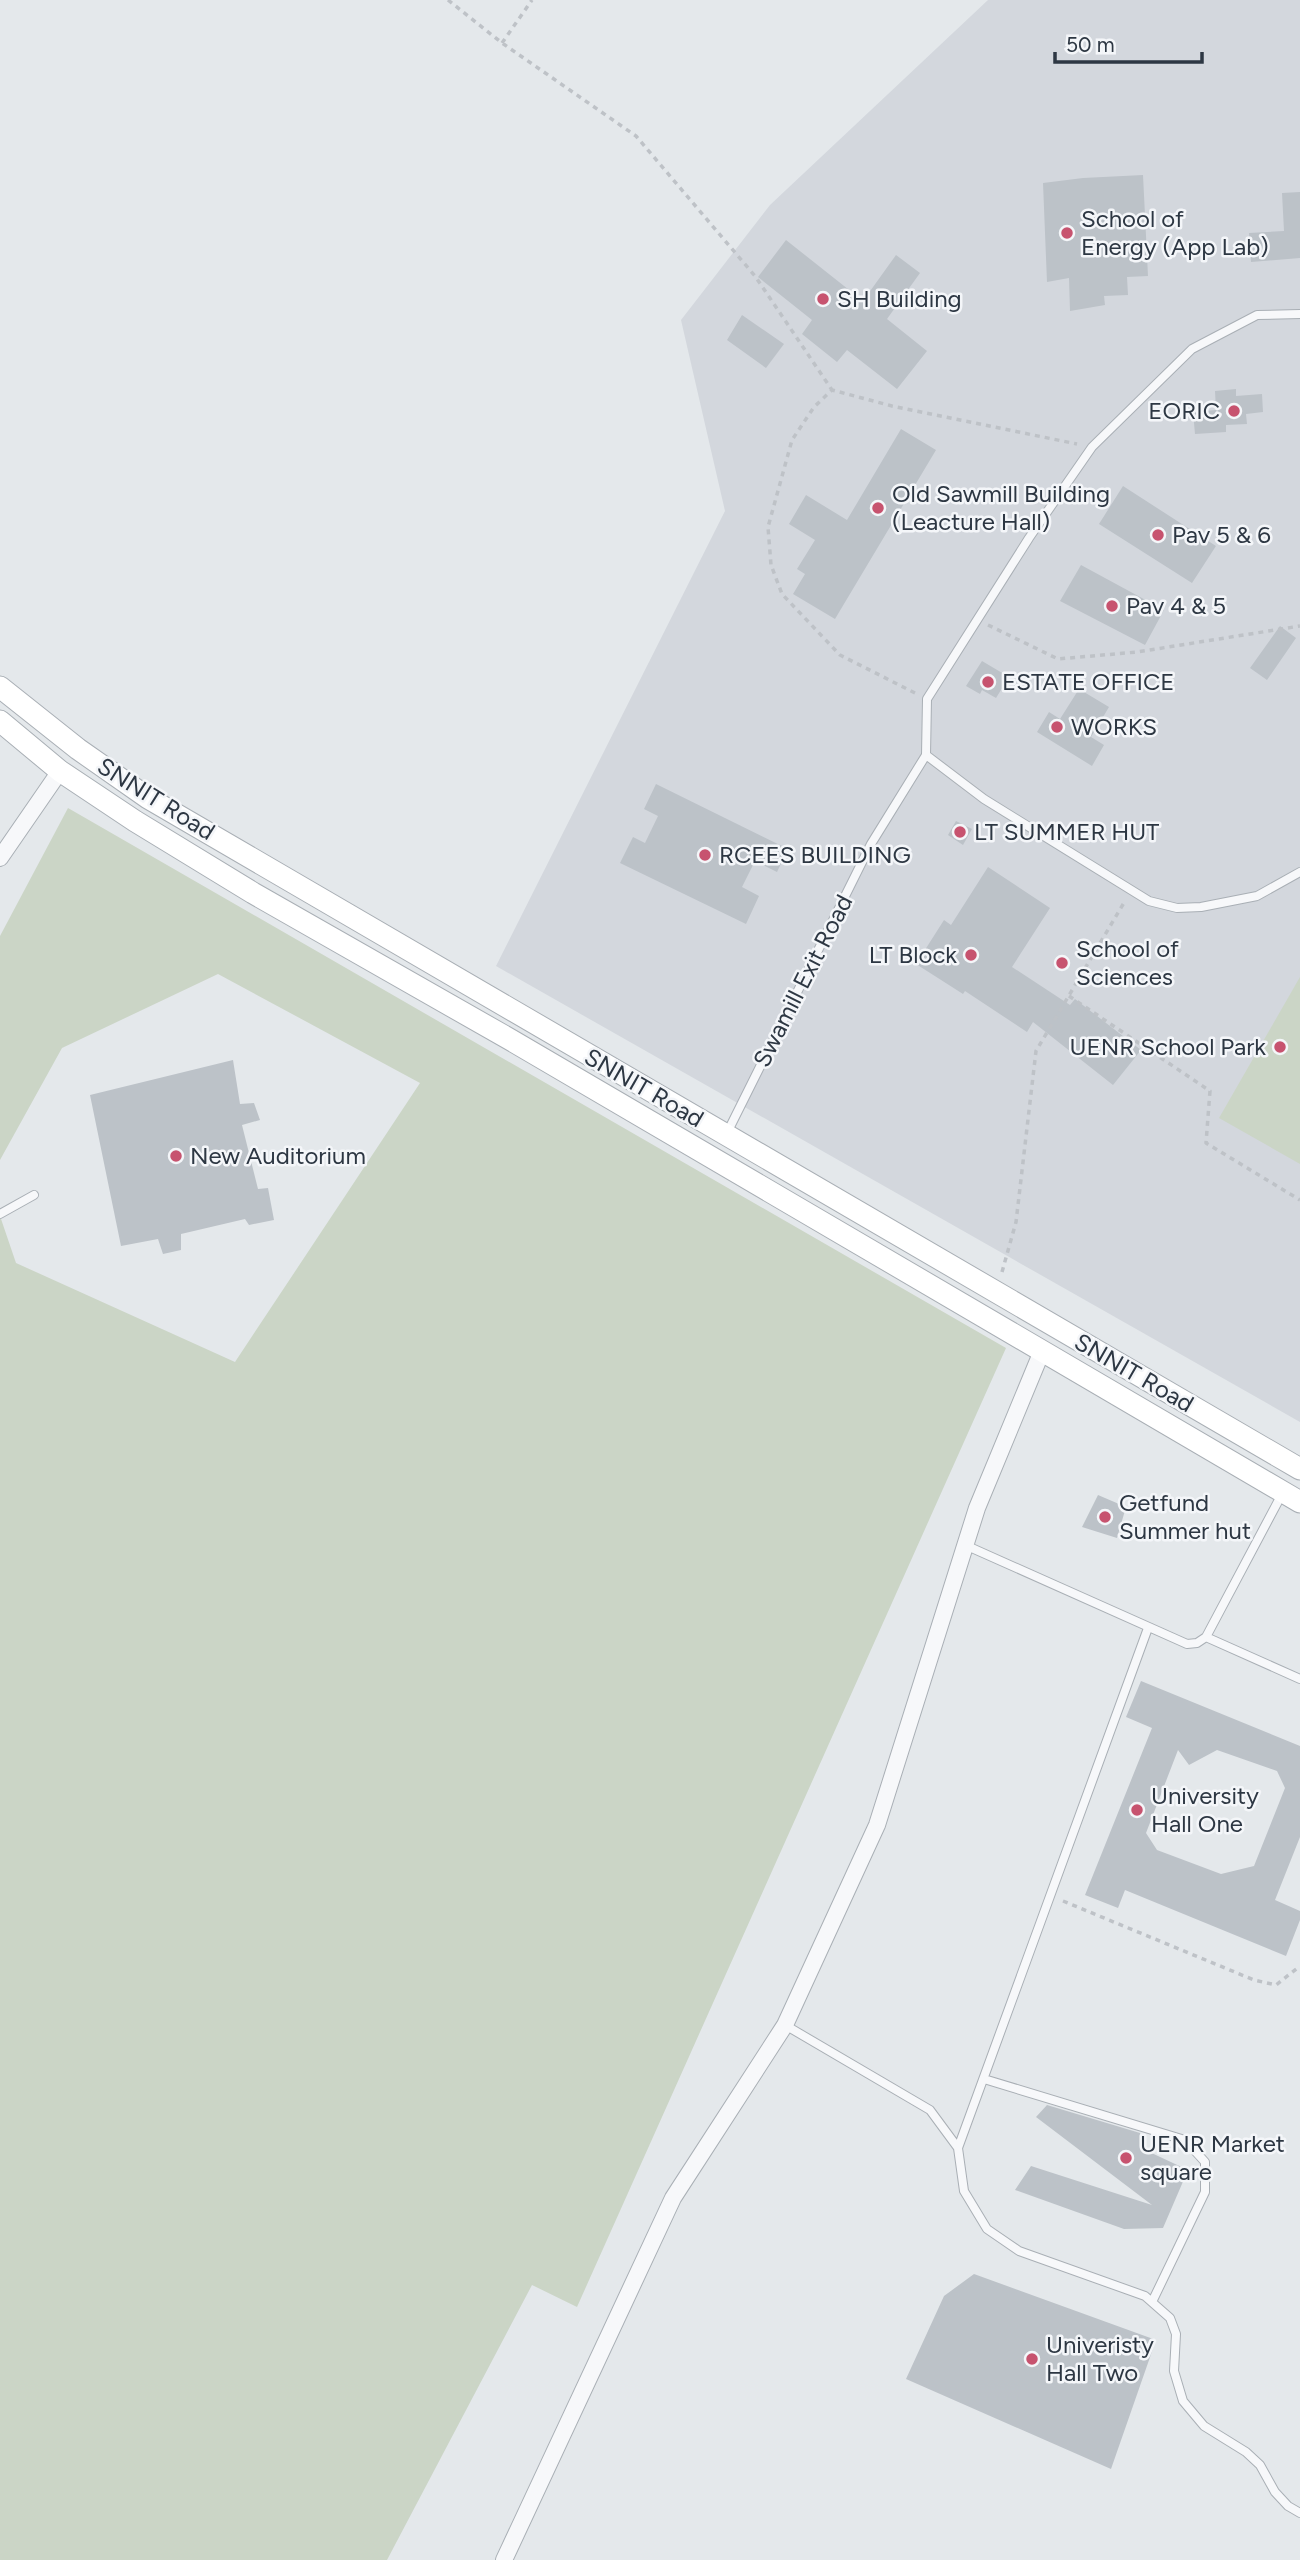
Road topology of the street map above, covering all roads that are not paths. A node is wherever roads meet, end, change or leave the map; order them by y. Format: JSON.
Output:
{"nodes":[{"id":1,"x":1300,"y":314,"type":"edge"},
{"id":2,"x":0,"y":687,"type":"edge"},
{"id":3,"x":0,"y":721,"type":"edge"},
{"id":4,"x":926,"y":755,"type":"junction"},
{"id":5,"x":60,"y":771,"type":"junction"},
{"id":6,"x":0,"y":858,"type":"edge"},
{"id":7,"x":1300,"y":872,"type":"edge"},
{"id":8,"x":725,"y":1135,"type":"junction"},
{"id":9,"x":774,"y":1163,"type":"junction"},
{"id":10,"x":807,"y":1183,"type":"junction"},
{"id":11,"x":763,"y":1187,"type":"junction"},
{"id":12,"x":34,"y":1195,"type":"dead end"},
{"id":13,"x":795,"y":1206,"type":"junction"},
{"id":14,"x":0,"y":1214,"type":"edge"},
{"id":15,"x":1042,"y":1350,"type":"junction"},
{"id":16,"x":1300,"y":1469,"type":"edge"},
{"id":17,"x":1292,"y":1497,"type":"edge"},
{"id":18,"x":965,"y":1545,"type":"junction"},
{"id":19,"x":1148,"y":1628,"type":"junction"},
{"id":20,"x":1206,"y":1637,"type":"junction"},
{"id":21,"x":1300,"y":1679,"type":"edge"},
{"id":22,"x":785,"y":2025,"type":"junction"},
{"id":23,"x":984,"y":2079,"type":"junction"},
{"id":24,"x":958,"y":2148,"type":"junction"},
{"id":25,"x":1152,"y":2302,"type":"junction"},
{"id":26,"x":1300,"y":2513,"type":"edge"},
{"id":27,"x":504,"y":2560,"type":"edge"}],
"edges":[{"from":1,"to":4,"type":"lane"},
{"from":2,"to":8,"type":"street","name":"SNNIT Road"},
{"from":3,"to":5,"type":"street","name":"SNNIT Road"},
{"from":4,"to":7,"type":"lane"},
{"from":4,"to":8,"type":"lane","name":"Swamill Exit Road"},
{"from":5,"to":6,"type":"street"},
{"from":5,"to":11,"type":"street","name":"SNNIT Road"},
{"from":8,"to":9,"type":"street","name":"SNNIT Road"},
{"from":9,"to":10,"type":"street","name":"SNNIT Road"},
{"from":9,"to":11,"type":"street"},
{"from":10,"to":13,"type":"street"},
{"from":10,"to":16,"type":"street","name":"SNNIT Road"},
{"from":11,"to":13,"type":"street","name":"SNNIT Road"},
{"from":12,"to":14,"type":"lane"},
{"from":13,"to":15,"type":"street","name":"SNNIT Road"},
{"from":15,"to":17,"type":"street","name":"SNNIT Road"},
{"from":15,"to":18,"type":"street"},
{"from":17,"to":20,"type":"lane"},
{"from":18,"to":19,"type":"lane"},
{"from":18,"to":22,"type":"street"},
{"from":19,"to":20,"type":"lane"},
{"from":19,"to":23,"type":"lane"},
{"from":20,"to":21,"type":"lane"},
{"from":22,"to":24,"type":"lane"},
{"from":22,"to":27,"type":"street"},
{"from":23,"to":24,"type":"lane"},
{"from":23,"to":25,"type":"lane"},
{"from":24,"to":25,"type":"lane"},
{"from":25,"to":26,"type":"lane"}]}
